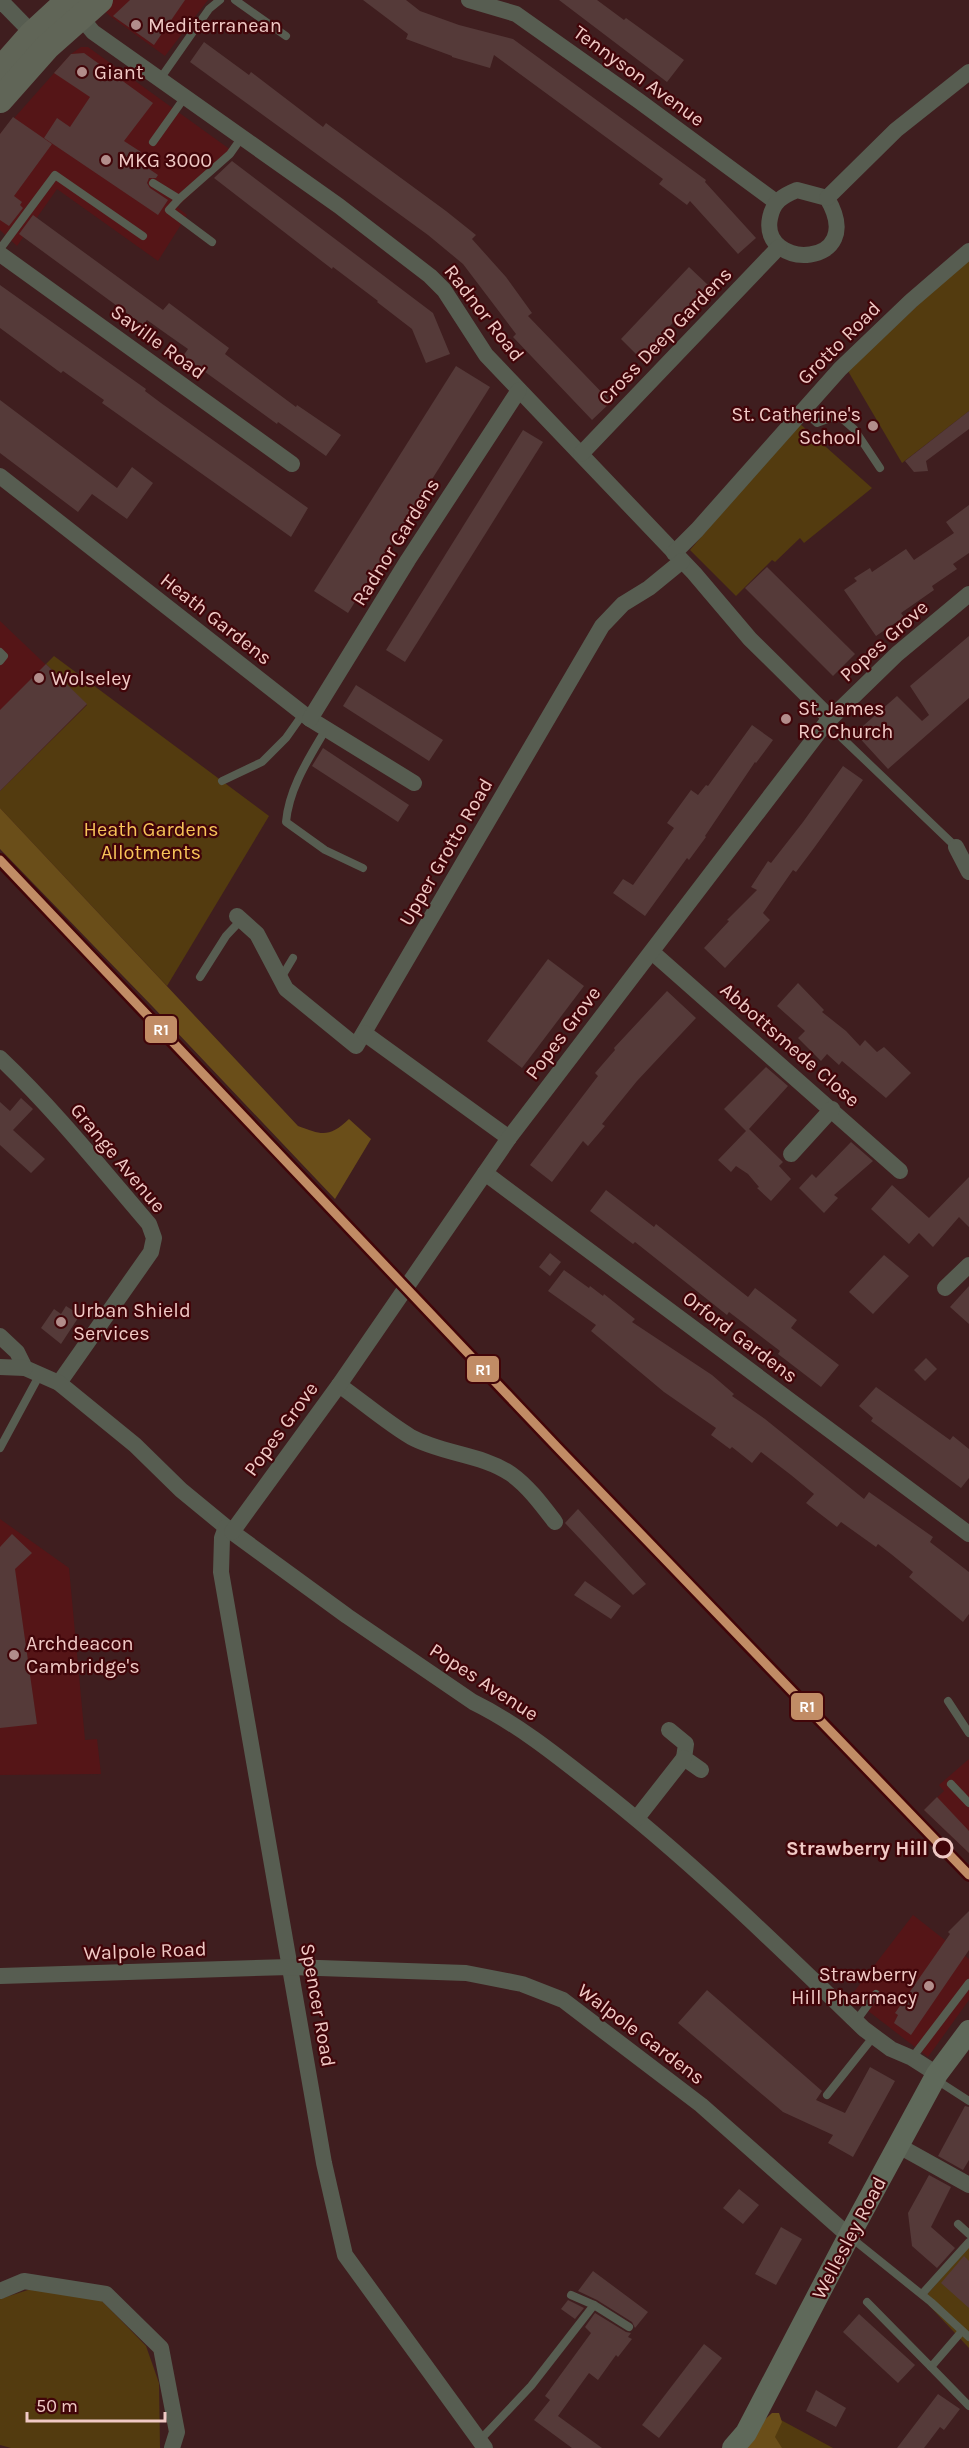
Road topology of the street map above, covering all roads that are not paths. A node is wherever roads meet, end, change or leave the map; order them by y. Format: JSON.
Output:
{"nodes":[{"id":1,"x":0,"y":0,"type":"edge"},
{"id":2,"x":100,"y":0,"type":"edge"},
{"id":3,"x":220,"y":0,"type":"edge"},
{"id":4,"x":235,"y":0,"type":"edge"},
{"id":5,"x":469,"y":0,"type":"edge"},
{"id":6,"x":72,"y":6,"type":"edge"},
{"id":7,"x":286,"y":36,"type":"dead end"},
{"id":8,"x":39,"y":40,"type":"junction"},
{"id":9,"x":0,"y":69,"type":"edge"},
{"id":10,"x":969,"y":72,"type":"edge"},
{"id":11,"x":160,"y":79,"type":"junction"},
{"id":12,"x":185,"y":97,"type":"junction"},
{"id":13,"x":0,"y":100,"type":"edge"},
{"id":14,"x":243,"y":136,"type":"junction"},
{"id":15,"x":153,"y":142,"type":"dead end"},
{"id":16,"x":153,"y":183,"type":"dead end"},
{"id":17,"x":827,"y":198,"type":"junction"},
{"id":18,"x":179,"y":200,"type":"junction"},
{"id":19,"x":776,"y":202,"type":"junction"},
{"id":20,"x":143,"y":236,"type":"dead end"},
{"id":21,"x":212,"y":242,"type":"dead end"},
{"id":22,"x":780,"y":247,"type":"junction"},
{"id":23,"x":0,"y":249,"type":"edge"},
{"id":24,"x":969,"y":251,"type":"edge"},
{"id":25,"x":0,"y":254,"type":"edge"},
{"id":26,"x":519,"y":390,"type":"junction"},
{"id":27,"x":803,"y":409,"type":"junction"},
{"id":28,"x":580,"y":454,"type":"junction"},
{"id":29,"x":292,"y":464,"type":"dead end"},
{"id":30,"x":880,"y":468,"type":"dead end"},
{"id":31,"x":0,"y":476,"type":"edge"},
{"id":32,"x":678,"y":557,"type":"junction"},
{"id":33,"x":969,"y":594,"type":"edge"},
{"id":34,"x":0,"y":652,"type":"edge"},
{"id":35,"x":0,"y":661,"type":"edge"},
{"id":36,"x":307,"y":717,"type":"junction"},
{"id":37,"x":830,"y":718,"type":"junction"},
{"id":38,"x":326,"y":729,"type":"junction"},
{"id":39,"x":842,"y":738,"type":"dead end"},
{"id":40,"x":222,"y":781,"type":"dead end"},
{"id":41,"x":414,"y":783,"type":"dead end"},
{"id":42,"x":956,"y":847,"type":"joint"},
{"id":43,"x":363,"y":868,"type":"dead end"},
{"id":44,"x":969,"y":872,"type":"edge"},
{"id":45,"x":239,"y":918,"type":"joint"},
{"id":46,"x":652,"y":952,"type":"junction"},
{"id":47,"x":293,"y":958,"type":"dead end"},
{"id":48,"x":200,"y":977,"type":"dead end"},
{"id":49,"x":280,"y":978,"type":"junction"},
{"id":50,"x":364,"y":1033,"type":"junction"},
{"id":51,"x":0,"y":1058,"type":"edge"},
{"id":52,"x":832,"y":1109,"type":"junction"},
{"id":53,"x":509,"y":1138,"type":"junction"},
{"id":54,"x":791,"y":1154,"type":"dead end"},
{"id":55,"x":900,"y":1171,"type":"dead end"},
{"id":56,"x":485,"y":1173,"type":"junction"},
{"id":57,"x":969,"y":1265,"type":"edge"},
{"id":58,"x":945,"y":1288,"type":"dead end"},
{"id":59,"x":0,"y":1336,"type":"edge"},
{"id":60,"x":0,"y":1367,"type":"edge"},
{"id":61,"x":33,"y":1371,"type":"junction"},
{"id":62,"x":59,"y":1383,"type":"junction"},
{"id":63,"x":339,"y":1385,"type":"junction"},
{"id":64,"x":0,"y":1448,"type":"edge"},
{"id":65,"x":555,"y":1521,"type":"dead end"},
{"id":66,"x":229,"y":1530,"type":"junction"},
{"id":67,"x":969,"y":1534,"type":"edge"},
{"id":68,"x":948,"y":1701,"type":"dead end"},
{"id":69,"x":669,"y":1730,"type":"dead end"},
{"id":70,"x":969,"y":1733,"type":"edge"},
{"id":71,"x":684,"y":1758,"type":"junction"},
{"id":72,"x":701,"y":1770,"type":"dead end"},
{"id":73,"x":951,"y":1784,"type":"dead end"},
{"id":74,"x":969,"y":1803,"type":"edge"},
{"id":75,"x":637,"y":1818,"type":"junction"},
{"id":76,"x":290,"y":1968,"type":"junction"},
{"id":77,"x":0,"y":1976,"type":"edge"},
{"id":78,"x":969,"y":1983,"type":"edge"},
{"id":79,"x":876,"y":1994,"type":"dead end"},
{"id":80,"x":856,"y":2021,"type":"junction"},
{"id":81,"x":969,"y":2031,"type":"edge"},
{"id":82,"x":874,"y":2036,"type":"junction"},
{"id":83,"x":912,"y":2058,"type":"junction"},
{"id":84,"x":936,"y":2076,"type":"junction"},
{"id":85,"x":827,"y":2094,"type":"dead end"},
{"id":86,"x":969,"y":2101,"type":"edge"},
{"id":87,"x":899,"y":2146,"type":"junction"},
{"id":88,"x":969,"y":2185,"type":"edge"},
{"id":89,"x":958,"y":2224,"type":"dead end"},
{"id":90,"x":969,"y":2234,"type":"edge"},
{"id":91,"x":849,"y":2236,"type":"junction"},
{"id":92,"x":969,"y":2242,"type":"edge"},
{"id":93,"x":0,"y":2291,"type":"edge"},
{"id":94,"x":922,"y":2294,"type":"junction"},
{"id":95,"x":571,"y":2295,"type":"dead end"},
{"id":96,"x":867,"y":2302,"type":"dead end"},
{"id":97,"x":594,"y":2305,"type":"junction"},
{"id":98,"x":629,"y":2327,"type":"dead end"},
{"id":99,"x":966,"y":2334,"type":"edge"},
{"id":100,"x":931,"y":2367,"type":"junction"},
{"id":101,"x":969,"y":2406,"type":"edge"},
{"id":102,"x":482,"y":2444,"type":"edge"},
{"id":103,"x":172,"y":2448,"type":"edge"},
{"id":104,"x":733,"y":2448,"type":"edge"}],
"edges":[{"from":1,"to":8,"type":"street"},
{"from":2,"to":6,"type":"main road"},
{"from":3,"to":11,"type":"lane"},
{"from":4,"to":7,"type":"lane"},
{"from":5,"to":19,"type":"street","name":"Tennyson Avenue"},
{"from":6,"to":8,"type":"main road"},
{"from":6,"to":11,"type":"street","name":"Radnor Road"},
{"from":8,"to":9,"type":"main road"},
{"from":8,"to":13,"type":"main road"},
{"from":10,"to":17,"type":"street"},
{"from":11,"to":12,"type":"street","name":"Radnor Road"},
{"from":12,"to":14,"type":"street","name":"Radnor Road"},
{"from":12,"to":15,"type":"lane"},
{"from":14,"to":18,"type":"lane"},
{"from":14,"to":26,"type":"street","name":"Radnor Road"},
{"from":16,"to":18,"type":"lane"},
{"from":17,"to":19,"type":"street"},
{"from":17,"to":22,"type":"street"},
{"from":18,"to":21,"type":"lane"},
{"from":19,"to":22,"type":"street"},
{"from":20,"to":23,"type":"lane"},
{"from":22,"to":28,"type":"street","name":"Cross Deep Gardens"},
{"from":24,"to":27,"type":"street","name":"Grotto Road"},
{"from":25,"to":29,"type":"street","name":"Saville Road"},
{"from":26,"to":28,"type":"street","name":"Radnor Road"},
{"from":26,"to":36,"type":"street","name":"Radnor Gardens"},
{"from":27,"to":30,"type":"lane"},
{"from":27,"to":32,"type":"street","name":"Grotto Road"},
{"from":28,"to":32,"type":"street","name":"Radnor Road"},
{"from":31,"to":36,"type":"street","name":"Heath Gardens"},
{"from":32,"to":37,"type":"street","name":"Radnor Road"},
{"from":32,"to":50,"type":"street","name":"Upper Grotto Road"},
{"from":33,"to":37,"type":"street","name":"Popes Grove"},
{"from":34,"to":35,"type":"lane"},
{"from":36,"to":38,"type":"street","name":"Heath Gardens"},
{"from":36,"to":40,"type":"lane"},
{"from":37,"to":46,"type":"street","name":"Popes Grove"},
{"from":38,"to":41,"type":"street","name":"Heath Gardens"},
{"from":38,"to":43,"type":"lane"},
{"from":39,"to":42,"type":"lane"},
{"from":42,"to":44,"type":"street"},
{"from":45,"to":48,"type":"lane"},
{"from":45,"to":49,"type":"street"},
{"from":46,"to":52,"type":"street","name":"Abbottsmede Close"},
{"from":46,"to":53,"type":"street","name":"Popes Grove"},
{"from":47,"to":49,"type":"lane"},
{"from":49,"to":50,"type":"street"},
{"from":50,"to":53,"type":"street"},
{"from":51,"to":62,"type":"street","name":"Grange Avenue"},
{"from":52,"to":54,"type":"street"},
{"from":52,"to":55,"type":"street","name":"Abbottsmede Close"},
{"from":53,"to":56,"type":"street","name":"Popes Grove"},
{"from":56,"to":63,"type":"street","name":"Popes Grove"},
{"from":56,"to":67,"type":"street","name":"Orford Gardens"},
{"from":57,"to":58,"type":"street"},
{"from":59,"to":61,"type":"street","name":"Popes Avenue"},
{"from":60,"to":61,"type":"street"},
{"from":61,"to":62,"type":"street","name":"Popes Avenue"},
{"from":61,"to":64,"type":"lane"},
{"from":62,"to":66,"type":"street","name":"Popes Avenue"},
{"from":63,"to":65,"type":"street"},
{"from":63,"to":66,"type":"street","name":"Popes Grove"},
{"from":66,"to":75,"type":"street","name":"Popes Avenue"},
{"from":66,"to":76,"type":"street","name":"Spencer Road"},
{"from":68,"to":70,"type":"lane"},
{"from":69,"to":71,"type":"street"},
{"from":71,"to":72,"type":"street"},
{"from":71,"to":75,"type":"street"},
{"from":73,"to":74,"type":"lane"},
{"from":75,"to":80,"type":"street","name":"Popes Avenue"},
{"from":76,"to":77,"type":"street","name":"Walpole Road"},
{"from":76,"to":91,"type":"street","name":"Walpole Gardens"},
{"from":76,"to":102,"type":"street","name":"Spencer Road"},
{"from":78,"to":83,"type":"lane"},
{"from":79,"to":80,"type":"lane"},
{"from":80,"to":82,"type":"street","name":"Popes Avenue"},
{"from":81,"to":84,"type":"street","name":"Wellesley Road"},
{"from":82,"to":83,"type":"street","name":"Popes Avenue"},
{"from":82,"to":85,"type":"lane"},
{"from":83,"to":84,"type":"street","name":"Popes Avenue"},
{"from":84,"to":86,"type":"lane"},
{"from":84,"to":87,"type":"street","name":"Wellesley Road"},
{"from":87,"to":88,"type":"street"},
{"from":87,"to":91,"type":"street","name":"Wellesley Road"},
{"from":89,"to":90,"type":"lane"},
{"from":91,"to":94,"type":"lane"},
{"from":91,"to":104,"type":"street","name":"Wellesley Road"},
{"from":92,"to":94,"type":"lane"},
{"from":93,"to":103,"type":"street"},
{"from":94,"to":99,"type":"lane"},
{"from":95,"to":97,"type":"lane"},
{"from":96,"to":100,"type":"lane"},
{"from":97,"to":98,"type":"lane"},
{"from":97,"to":102,"type":"lane"},
{"from":99,"to":100,"type":"lane"},
{"from":100,"to":101,"type":"lane"}]}
